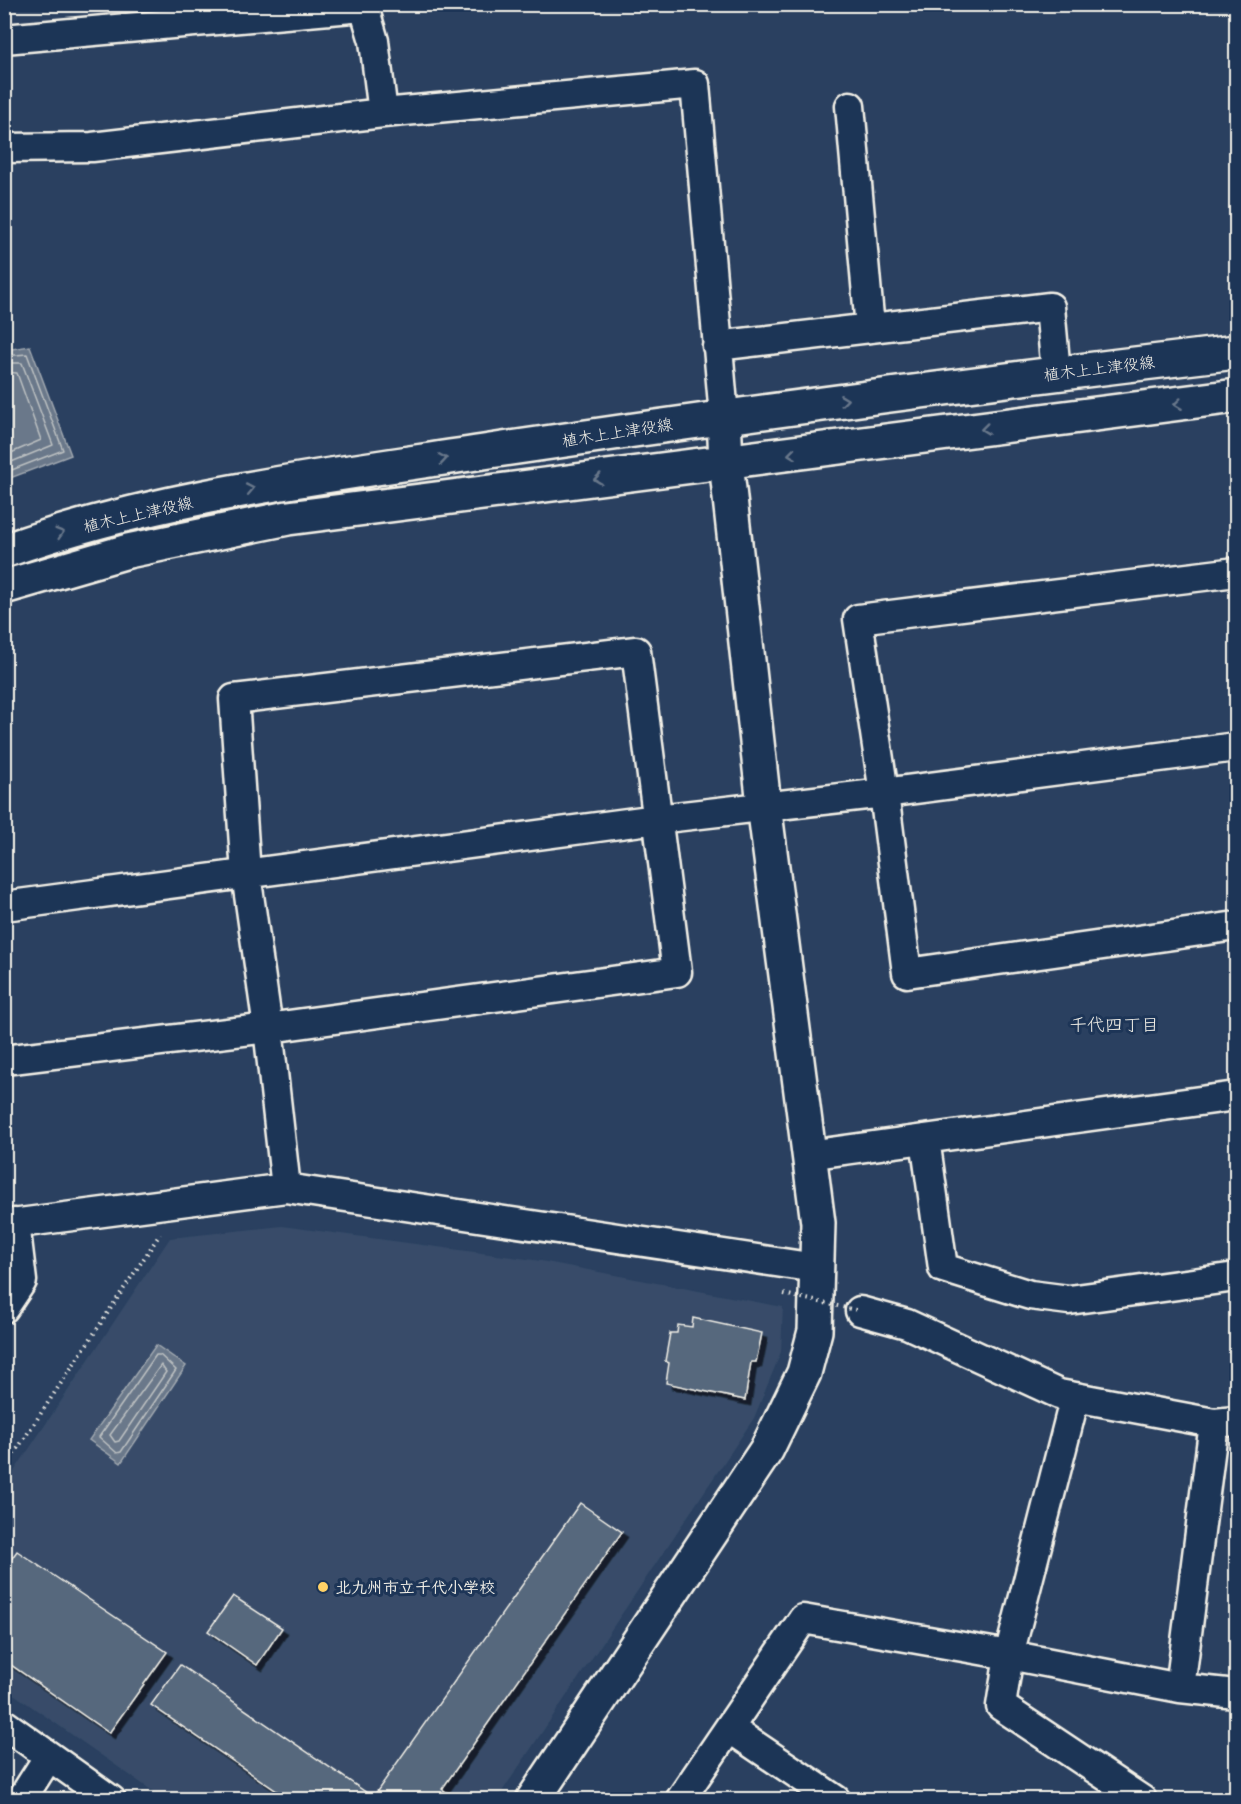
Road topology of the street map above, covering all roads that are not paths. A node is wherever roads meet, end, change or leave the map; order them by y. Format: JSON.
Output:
{"nodes":[{"id":1,"x":363,"y":6,"type":"edge"},
{"id":2,"x":4,"y":39,"type":"edge"},
{"id":3,"x":850,"y":106,"type":"dead end"},
{"id":4,"x":383,"y":113,"type":"junction"},
{"id":5,"x":4,"y":148,"type":"edge"},
{"id":6,"x":870,"y":328,"type":"junction"},
{"id":7,"x":717,"y":346,"type":"junction"},
{"id":8,"x":1236,"y":352,"type":"edge"},
{"id":9,"x":1056,"y":373,"type":"junction"},
{"id":10,"x":1236,"y":396,"type":"edge"},
{"id":11,"x":724,"y":416,"type":"junction"},
{"id":12,"x":726,"y":462,"type":"junction"},
{"id":13,"x":4,"y":550,"type":"edge"},
{"id":14,"x":1236,"y":572,"type":"edge"},
{"id":15,"x":4,"y":587,"type":"edge"},
{"id":16,"x":1236,"y":747,"type":"edge"},
{"id":17,"x":884,"y":793,"type":"junction"},
{"id":18,"x":764,"y":805,"type":"junction"},
{"id":19,"x":657,"y":819,"type":"junction"},
{"id":20,"x":246,"y":874,"type":"junction"},
{"id":21,"x":4,"y":906,"type":"edge"},
{"id":22,"x":1236,"y":926,"type":"edge"},
{"id":23,"x":268,"y":1028,"type":"junction"},
{"id":24,"x":4,"y":1060,"type":"edge"},
{"id":25,"x":1236,"y":1096,"type":"edge"},
{"id":26,"x":925,"y":1139,"type":"junction"},
{"id":27,"x":808,"y":1155,"type":"junction"},
{"id":28,"x":286,"y":1188,"type":"junction"},
{"id":29,"x":10,"y":1224,"type":"edge"},
{"id":30,"x":816,"y":1268,"type":"junction"},
{"id":31,"x":1236,"y":1277,"type":"edge"},
{"id":32,"x":4,"y":1308,"type":"edge"},
{"id":33,"x":860,"y":1311,"type":"road end"},
{"id":34,"x":1075,"y":1397,"type":"junction"},
{"id":35,"x":1225,"y":1422,"type":"edge"},
{"id":36,"x":1009,"y":1655,"type":"junction"},
{"id":37,"x":1180,"y":1688,"type":"junction"},
{"id":38,"x":1236,"y":1694,"type":"edge"},
{"id":39,"x":4,"y":1724,"type":"edge"},
{"id":40,"x":729,"y":1728,"type":"junction"},
{"id":41,"x":49,"y":1756,"type":"junction"},
{"id":42,"x":21,"y":1800,"type":"edge"},
{"id":43,"x":111,"y":1800,"type":"edge"},
{"id":44,"x":533,"y":1800,"type":"edge"},
{"id":45,"x":680,"y":1800,"type":"edge"},
{"id":46,"x":836,"y":1800,"type":"edge"},
{"id":47,"x":1142,"y":1800,"type":"edge"}],
"edges":[{"from":1,"to":2,"type":"street"},
{"from":1,"to":4,"type":"street"},
{"from":3,"to":6,"type":"street"},
{"from":4,"to":5,"type":"street"},
{"from":4,"to":7,"type":"street"},
{"from":6,"to":7,"type":"street"},
{"from":6,"to":9,"type":"street"},
{"from":7,"to":11,"type":"street"},
{"from":8,"to":9,"type":"main road","name":"植木上上津役線"},
{"from":11,"to":9,"type":"main road","name":"植木上上津役線","one_way":true},
{"from":10,"to":12,"type":"main road","name":"植木上上津役線","one_way":true},
{"from":11,"to":12,"type":"main road"},
{"from":13,"to":11,"type":"main road","name":"植木上上津役線","one_way":true},
{"from":12,"to":15,"type":"main road","name":"植木上上津役線","one_way":true},
{"from":12,"to":18,"type":"main road"},
{"from":14,"to":17,"type":"street"},
{"from":16,"to":17,"type":"street"},
{"from":17,"to":18,"type":"street"},
{"from":17,"to":22,"type":"street"},
{"from":18,"to":19,"type":"street"},
{"from":18,"to":27,"type":"main road"},
{"from":19,"to":20,"type":"street"},
{"from":19,"to":20,"type":"street"},
{"from":19,"to":23,"type":"street"},
{"from":20,"to":21,"type":"street"},
{"from":20,"to":23,"type":"street"},
{"from":23,"to":24,"type":"street"},
{"from":23,"to":28,"type":"street"},
{"from":25,"to":26,"type":"street"},
{"from":26,"to":27,"type":"street"},
{"from":26,"to":31,"type":"street"},
{"from":27,"to":30,"type":"main road"},
{"from":28,"to":29,"type":"street"},
{"from":28,"to":30,"type":"street"},
{"from":29,"to":32,"type":"street"},
{"from":30,"to":44,"type":"main road"},
{"from":33,"to":34,"type":"street"},
{"from":34,"to":35,"type":"street"},
{"from":34,"to":36,"type":"street"},
{"from":35,"to":37,"type":"street"},
{"from":36,"to":37,"type":"street"},
{"from":36,"to":40,"type":"street"},
{"from":36,"to":47,"type":"street"},
{"from":37,"to":38,"type":"street"},
{"from":39,"to":41,"type":"street"},
{"from":40,"to":45,"type":"street"},
{"from":40,"to":46,"type":"street"},
{"from":41,"to":42,"type":"street"},
{"from":41,"to":43,"type":"street"}]}
